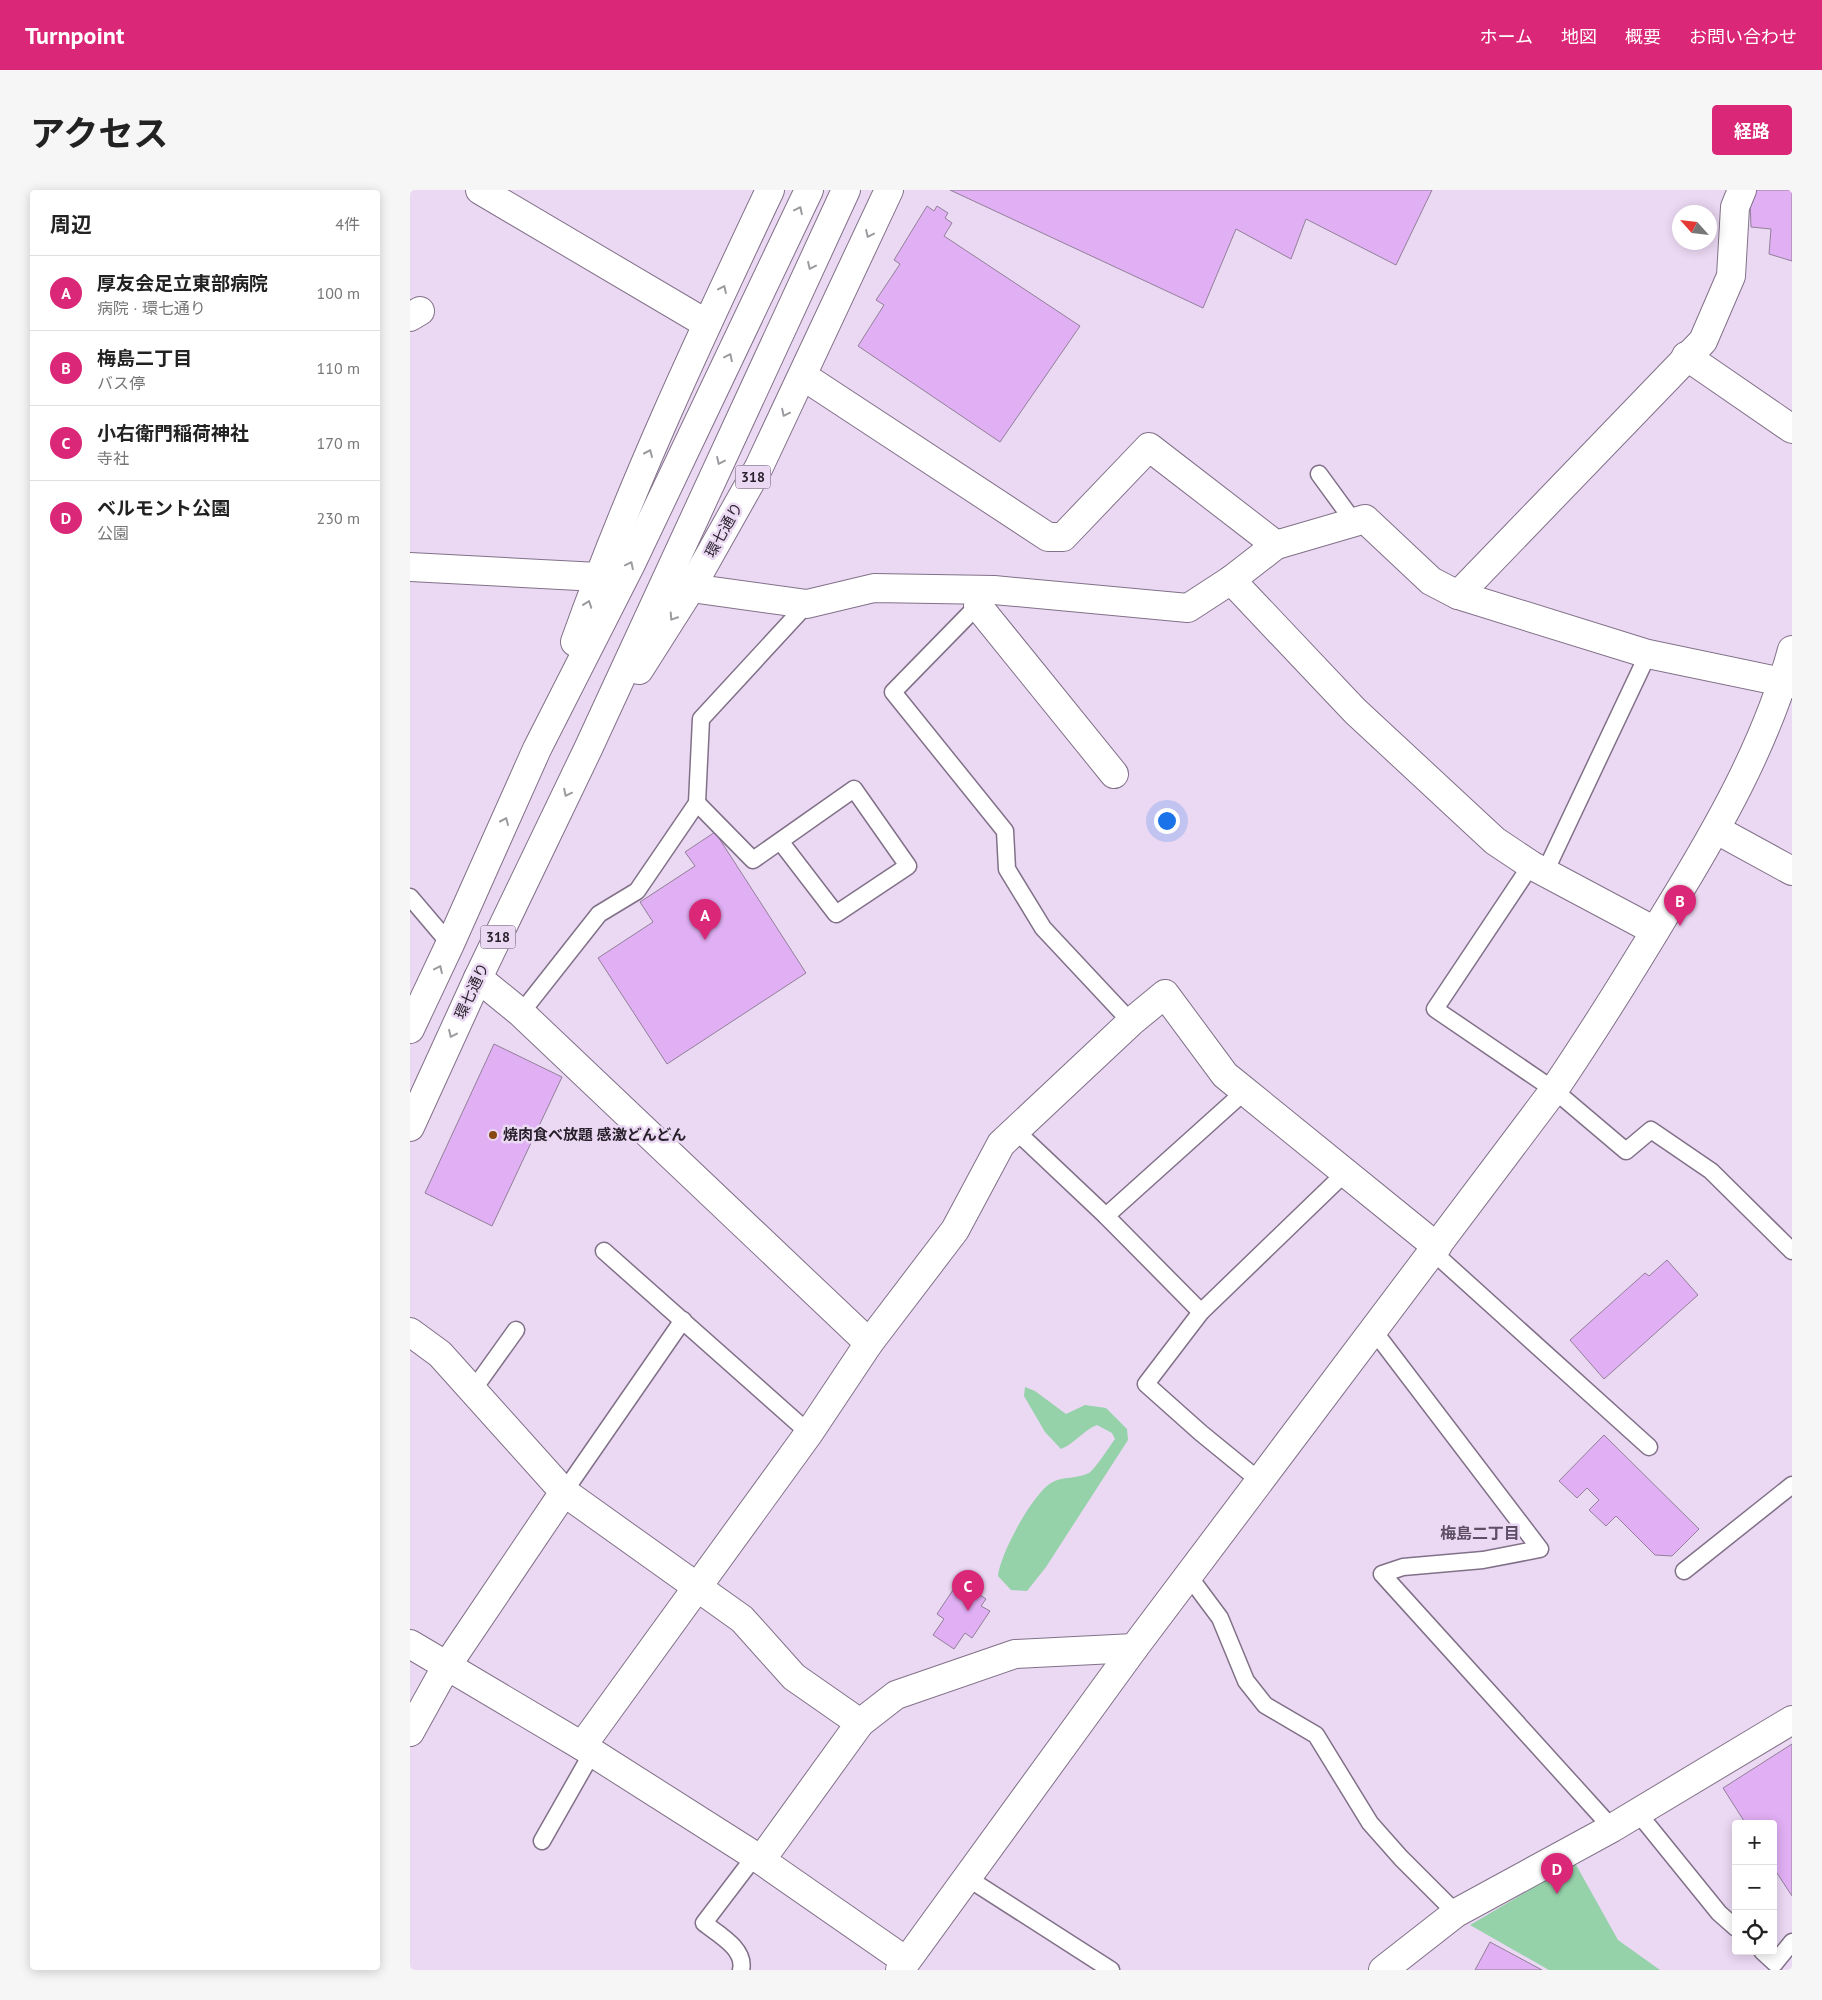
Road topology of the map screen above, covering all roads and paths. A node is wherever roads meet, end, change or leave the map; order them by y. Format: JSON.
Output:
{"nodes":[{"id":1,"x":480,"y":190,"type":"edge"},
{"id":2,"x":770,"y":190,"type":"edge"},
{"id":3,"x":809,"y":190,"type":"edge"},
{"id":4,"x":846,"y":190,"type":"edge"},
{"id":5,"x":889,"y":190,"type":"edge"},
{"id":6,"x":1742,"y":190,"type":"edge"},
{"id":7,"x":706,"y":324,"type":"junction"},
{"id":8,"x":1686,"y":356,"type":"junction"},
{"id":9,"x":803,"y":376,"type":"junction"},
{"id":10,"x":1792,"y":428,"type":"edge"},
{"id":11,"x":1320,"y":474,"type":"dead end"},
{"id":12,"x":1354,"y":522,"type":"junction"},
{"id":13,"x":1276,"y":545,"type":"junction"},
{"id":14,"x":410,"y":567,"type":"edge"},
{"id":15,"x":598,"y":577,"type":"junction"},
{"id":16,"x":1231,"y":580,"type":"junction"},
{"id":17,"x":691,"y":588,"type":"junction"},
{"id":18,"x":1458,"y":595,"type":"junction"},
{"id":19,"x":986,"y":598,"type":"junction"},
{"id":20,"x":806,"y":604,"type":"junction"},
{"id":21,"x":1792,"y":650,"type":"edge"},
{"id":22,"x":1648,"y":654,"type":"junction"},
{"id":23,"x":1788,"y":683,"type":"edge"},
{"id":24,"x":536,"y":749,"type":"junction"},
{"id":25,"x":588,"y":749,"type":"junction"},
{"id":26,"x":1114,"y":774,"type":"dead end"},
{"id":27,"x":698,"y":803,"type":"junction"},
{"id":28,"x":1717,"y":830,"type":"junction"},
{"id":29,"x":780,"y":840,"type":"junction"},
{"id":30,"x":1538,"y":869,"type":"junction"},
{"id":31,"x":1792,"y":871,"type":"edge"},
{"id":32,"x":410,"y":897,"type":"edge"},
{"id":33,"x":1655,"y":931,"type":"junction"},
{"id":34,"x":450,"y":944,"type":"junction"},
{"id":35,"x":478,"y":978,"type":"junction"},
{"id":36,"x":521,"y":1013,"type":"junction"},
{"id":37,"x":1130,"y":1022,"type":"junction"},
{"id":38,"x":410,"y":1029,"type":"edge"},
{"id":39,"x":1554,"y":1090,"type":"junction"},
{"id":40,"x":1244,"y":1092,"type":"junction"},
{"id":41,"x":410,"y":1127,"type":"edge"},
{"id":42,"x":1015,"y":1130,"type":"junction"},
{"id":43,"x":1345,"y":1173,"type":"junction"},
{"id":44,"x":1106,"y":1216,"type":"junction"},
{"id":45,"x":604,"y":1250,"type":"dead end"},
{"id":46,"x":1435,"y":1250,"type":"junction"},
{"id":47,"x":1792,"y":1251,"type":"edge"},
{"id":48,"x":1201,"y":1312,"type":"junction"},
{"id":49,"x":683,"y":1320,"type":"junction"},
{"id":50,"x":516,"y":1330,"type":"dead end"},
{"id":51,"x":1374,"y":1331,"type":"junction"},
{"id":52,"x":410,"y":1332,"type":"edge"},
{"id":53,"x":869,"y":1343,"type":"junction"},
{"id":54,"x":473,"y":1390,"type":"junction"},
{"id":55,"x":809,"y":1433,"type":"junction"},
{"id":56,"x":1650,"y":1447,"type":"dead end"},
{"id":57,"x":1261,"y":1482,"type":"junction"},
{"id":58,"x":1792,"y":1485,"type":"edge"},
{"id":59,"x":564,"y":1492,"type":"junction"},
{"id":60,"x":1684,"y":1571,"type":"dead end"},
{"id":61,"x":1188,"y":1575,"type":"junction"},
{"id":62,"x":696,"y":1588,"type":"junction"},
{"id":63,"x":410,"y":1644,"type":"edge"},
{"id":64,"x":1134,"y":1648,"type":"junction"},
{"id":65,"x":446,"y":1667,"type":"junction"},
{"id":66,"x":1792,"y":1720,"type":"edge"},
{"id":67,"x":860,"y":1723,"type":"junction"},
{"id":68,"x":410,"y":1732,"type":"edge"},
{"id":69,"x":587,"y":1749,"type":"junction"},
{"id":70,"x":1638,"y":1813,"type":"junction"},
{"id":71,"x":1612,"y":1828,"type":"junction"},
{"id":72,"x":542,"y":1841,"type":"dead end"},
{"id":73,"x":758,"y":1858,"type":"junction"},
{"id":74,"x":966,"y":1877,"type":"junction"},
{"id":75,"x":1456,"y":1913,"type":"junction"},
{"id":76,"x":1732,"y":1924,"type":"edge"},
{"id":77,"x":1792,"y":1942,"type":"edge"},
{"id":78,"x":1766,"y":1955,"type":"edge"},
{"id":79,"x":909,"y":1967,"type":"edge"},
{"id":80,"x":741,"y":1970,"type":"edge"},
{"id":81,"x":1111,"y":1970,"type":"edge"},
{"id":82,"x":1383,"y":1970,"type":"edge"}],
"edges":[{"from":1,"to":7,"type":"street"},
{"from":7,"to":2,"type":"street","number":"318","one_way":true},
{"from":24,"to":3,"type":"street","number":"318","one_way":true},
{"from":4,"to":25,"type":"street","name":"環七通り","number":"318","one_way":true},
{"from":5,"to":9,"type":"street","name":"環七通り","number":"318","one_way":true},
{"from":6,"to":8,"type":"street"},
{"from":15,"to":7,"type":"street","number":"318","one_way":true},
{"from":8,"to":10,"type":"street"},
{"from":8,"to":18,"type":"street"},
{"from":9,"to":13,"type":"street"},
{"from":9,"to":17,"type":"street","name":"環七通り","number":"318","one_way":true},
{"from":11,"to":12,"type":"lane"},
{"from":12,"to":13,"type":"street"},
{"from":12,"to":18,"type":"street"},
{"from":13,"to":16,"type":"street"},
{"from":14,"to":15,"type":"street"},
{"from":24,"to":15,"type":"street","number":"318","one_way":true},
{"from":16,"to":19,"type":"street"},
{"from":16,"to":30,"type":"street"},
{"from":17,"to":20,"type":"street"},
{"from":17,"to":25,"type":"street","name":"環七通り","number":"318","one_way":true},
{"from":18,"to":22,"type":"street"},
{"from":19,"to":20,"type":"street"},
{"from":19,"to":26,"type":"street"},
{"from":19,"to":37,"type":"lane"},
{"from":20,"to":27,"type":"lane"},
{"from":21,"to":23,"type":"street"},
{"from":22,"to":23,"type":"street"},
{"from":22,"to":30,"type":"lane"},
{"from":23,"to":28,"type":"street"},
{"from":34,"to":24,"type":"street","number":"318","one_way":true},
{"from":25,"to":35,"type":"street","name":"環七通り","number":"318","one_way":true},
{"from":27,"to":29,"type":"lane"},
{"from":27,"to":36,"type":"lane"},
{"from":28,"to":31,"type":"street"},
{"from":28,"to":33,"type":"street"},
{"from":29,"to":29,"type":"lane"},
{"from":30,"to":33,"type":"street"},
{"from":30,"to":39,"type":"lane"},
{"from":32,"to":34,"type":"lane"},
{"from":33,"to":39,"type":"street"},
{"from":38,"to":34,"type":"street","number":"318","one_way":true},
{"from":35,"to":36,"type":"street"},
{"from":35,"to":41,"type":"street","name":"環七通り","number":"318","one_way":true},
{"from":36,"to":53,"type":"street"},
{"from":37,"to":40,"type":"street"},
{"from":37,"to":42,"type":"street"},
{"from":39,"to":46,"type":"street"},
{"from":39,"to":47,"type":"lane"},
{"from":40,"to":43,"type":"street"},
{"from":40,"to":44,"type":"lane"},
{"from":42,"to":44,"type":"lane"},
{"from":42,"to":53,"type":"street"},
{"from":43,"to":46,"type":"street"},
{"from":43,"to":48,"type":"lane"},
{"from":44,"to":48,"type":"lane"},
{"from":45,"to":49,"type":"lane"},
{"from":46,"to":51,"type":"street"},
{"from":46,"to":56,"type":"lane"},
{"from":48,"to":57,"type":"lane"},
{"from":49,"to":55,"type":"lane"},
{"from":49,"to":59,"type":"lane"},
{"from":50,"to":54,"type":"lane"},
{"from":51,"to":57,"type":"street"},
{"from":51,"to":71,"type":"lane"},
{"from":52,"to":54,"type":"street"},
{"from":53,"to":55,"type":"street"},
{"from":54,"to":59,"type":"street"},
{"from":55,"to":62,"type":"street"},
{"from":57,"to":61,"type":"street"},
{"from":58,"to":60,"type":"lane"},
{"from":59,"to":62,"type":"street"},
{"from":59,"to":65,"type":"street"},
{"from":61,"to":64,"type":"street"},
{"from":61,"to":75,"type":"lane"},
{"from":62,"to":67,"type":"street"},
{"from":62,"to":69,"type":"street"},
{"from":63,"to":65,"type":"street"},
{"from":64,"to":67,"type":"street"},
{"from":64,"to":74,"type":"street"},
{"from":65,"to":68,"type":"street"},
{"from":65,"to":69,"type":"street"},
{"from":66,"to":70,"type":"street"},
{"from":67,"to":73,"type":"street"},
{"from":69,"to":72,"type":"lane"},
{"from":69,"to":73,"type":"street"},
{"from":70,"to":71,"type":"street"},
{"from":70,"to":76,"type":"lane"},
{"from":71,"to":75,"type":"street"},
{"from":73,"to":79,"type":"street"},
{"from":73,"to":80,"type":"lane"},
{"from":74,"to":79,"type":"street"},
{"from":74,"to":81,"type":"lane"},
{"from":75,"to":82,"type":"street"},
{"from":77,"to":78,"type":"lane"}]}
